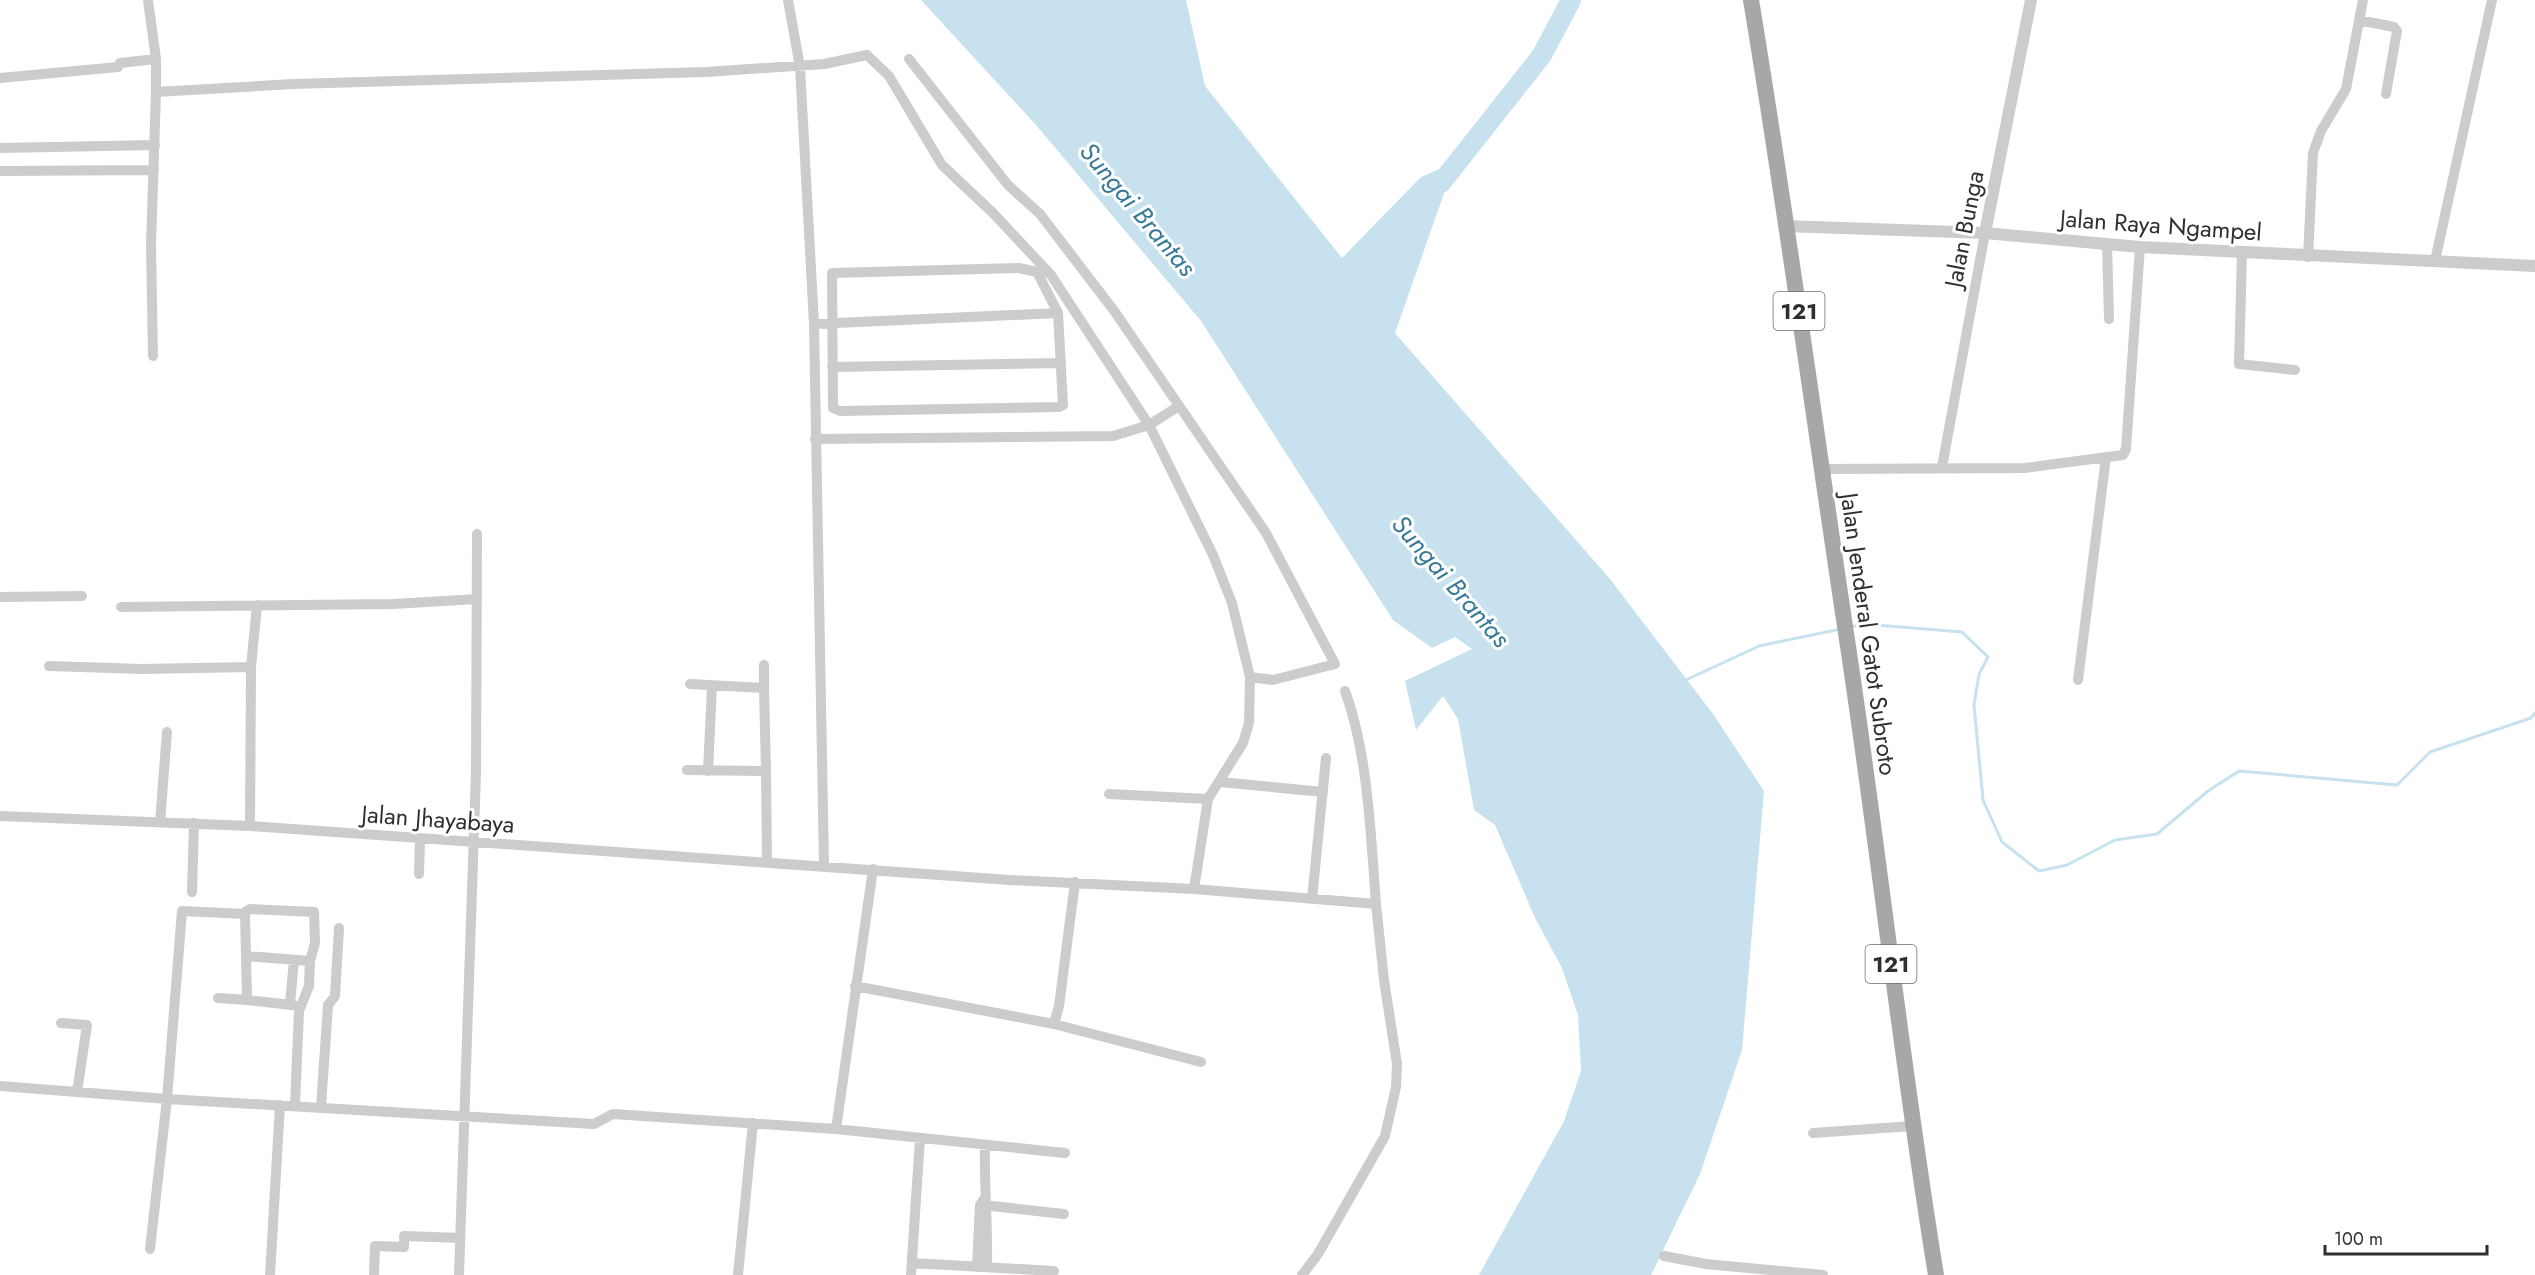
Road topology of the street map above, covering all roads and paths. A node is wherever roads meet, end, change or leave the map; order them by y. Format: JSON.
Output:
{"nodes":[{"id":1,"x":148,"y":0,"type":"edge"},
{"id":2,"x":788,"y":0,"type":"edge"},
{"id":3,"x":1751,"y":0,"type":"edge"},
{"id":4,"x":2031,"y":0,"type":"edge"},
{"id":5,"x":2362,"y":0,"type":"edge"},
{"id":6,"x":2492,"y":0,"type":"edge"},
{"id":7,"x":2359,"y":20,"type":"junction"},
{"id":8,"x":156,"y":59,"type":"junction"},
{"id":9,"x":909,"y":59,"type":"dead end"},
{"id":10,"x":800,"y":67,"type":"junction"},
{"id":11,"x":0,"y":78,"type":"edge"},
{"id":12,"x":156,"y":92,"type":"junction"},
{"id":13,"x":2386,"y":94,"type":"dead end"},
{"id":14,"x":155,"y":145,"type":"junction"},
{"id":15,"x":0,"y":148,"type":"edge"},
{"id":16,"x":154,"y":170,"type":"junction"},
{"id":17,"x":0,"y":171,"type":"edge"},
{"id":18,"x":1785,"y":226,"type":"junction"},
{"id":19,"x":1985,"y":233,"type":"junction"},
{"id":20,"x":2107,"y":244,"type":"junction"},
{"id":21,"x":2140,"y":247,"type":"junction"},
{"id":22,"x":2242,"y":252,"type":"junction"},
{"id":23,"x":2308,"y":257,"type":"junction"},
{"id":24,"x":2436,"y":261,"type":"junction"},
{"id":25,"x":2535,"y":266,"type":"edge"},
{"id":26,"x":1058,"y":313,"type":"junction"},
{"id":27,"x":2109,"y":320,"type":"dead end"},
{"id":28,"x":832,"y":323,"type":"junction"},
{"id":29,"x":814,"y":324,"type":"junction"},
{"id":30,"x":153,"y":356,"type":"dead end"},
{"id":31,"x":1061,"y":363,"type":"junction"},
{"id":32,"x":832,"y":367,"type":"junction"},
{"id":33,"x":2295,"y":370,"type":"dead end"},
{"id":34,"x":1179,"y":406,"type":"junction"},
{"id":35,"x":1149,"y":425,"type":"junction"},
{"id":36,"x":815,"y":439,"type":"junction"},
{"id":37,"x":2106,"y":457,"type":"junction"},
{"id":38,"x":1942,"y":467,"type":"junction"},
{"id":39,"x":1822,"y":469,"type":"junction"},
{"id":40,"x":477,"y":534,"type":"dead end"},
{"id":41,"x":82,"y":596,"type":"dead end"},
{"id":42,"x":0,"y":597,"type":"edge"},
{"id":43,"x":477,"y":599,"type":"junction"},
{"id":44,"x":257,"y":605,"type":"junction"},
{"id":45,"x":121,"y":607,"type":"dead end"},
{"id":46,"x":764,"y":665,"type":"dead end"},
{"id":47,"x":49,"y":666,"type":"dead end"},
{"id":48,"x":251,"y":667,"type":"junction"},
{"id":49,"x":1250,"y":677,"type":"junction"},
{"id":50,"x":2078,"y":680,"type":"dead end"},
{"id":51,"x":690,"y":684,"type":"dead end"},
{"id":52,"x":712,"y":686,"type":"junction"},
{"id":53,"x":764,"y":688,"type":"junction"},
{"id":54,"x":1345,"y":691,"type":"dead end"},
{"id":55,"x":166,"y":732,"type":"dead end"},
{"id":56,"x":1326,"y":758,"type":"dead end"},
{"id":57,"x":687,"y":771,"type":"dead end"},
{"id":58,"x":708,"y":771,"type":"junction"},
{"id":59,"x":766,"y":771,"type":"junction"},
{"id":60,"x":1220,"y":782,"type":"junction"},
{"id":61,"x":1323,"y":792,"type":"junction"},
{"id":62,"x":1109,"y":794,"type":"dead end"},
{"id":63,"x":1208,"y":799,"type":"junction"},
{"id":64,"x":0,"y":816,"type":"edge"},
{"id":65,"x":160,"y":822,"type":"junction"},
{"id":66,"x":194,"y":823,"type":"junction"},
{"id":67,"x":250,"y":826,"type":"junction"},
{"id":68,"x":420,"y":839,"type":"junction"},
{"id":69,"x":474,"y":843,"type":"junction"},
{"id":70,"x":767,"y":862,"type":"junction"},
{"id":71,"x":824,"y":866,"type":"junction"},
{"id":72,"x":873,"y":869,"type":"junction"},
{"id":73,"x":419,"y":874,"type":"dead end"},
{"id":74,"x":1075,"y":882,"type":"junction"},
{"id":75,"x":1194,"y":889,"type":"junction"},
{"id":76,"x":192,"y":892,"type":"dead end"},
{"id":77,"x":1312,"y":899,"type":"junction"},
{"id":78,"x":1376,"y":904,"type":"junction"},
{"id":79,"x":245,"y":914,"type":"junction"},
{"id":80,"x":339,"y":928,"type":"dead end"},
{"id":81,"x":246,"y":956,"type":"junction"},
{"id":82,"x":294,"y":960,"type":"junction"},
{"id":83,"x":310,"y":961,"type":"junction"},
{"id":84,"x":855,"y":986,"type":"junction"},
{"id":85,"x":218,"y":998,"type":"dead end"},
{"id":86,"x":247,"y":1000,"type":"junction"},
{"id":87,"x":295,"y":1005,"type":"junction"},
{"id":88,"x":61,"y":1023,"type":"dead end"},
{"id":89,"x":1054,"y":1024,"type":"junction"},
{"id":90,"x":1201,"y":1062,"type":"dead end"},
{"id":91,"x":0,"y":1086,"type":"edge"},
{"id":92,"x":77,"y":1092,"type":"junction"},
{"id":93,"x":167,"y":1099,"type":"junction"},
{"id":94,"x":280,"y":1105,"type":"junction"},
{"id":95,"x":295,"y":1105,"type":"junction"},
{"id":96,"x":321,"y":1107,"type":"junction"},
{"id":97,"x":464,"y":1116,"type":"junction"},
{"id":98,"x":753,"y":1124,"type":"junction"},
{"id":99,"x":1912,"y":1126,"type":"junction"},
{"id":100,"x":836,"y":1128,"type":"junction"},
{"id":101,"x":1813,"y":1133,"type":"dead end"},
{"id":102,"x":920,"y":1138,"type":"junction"},
{"id":103,"x":985,"y":1147,"type":"junction"},
{"id":104,"x":1065,"y":1155,"type":"dead end"},
{"id":105,"x":984,"y":1203,"type":"junction"},
{"id":106,"x":1064,"y":1214,"type":"dead end"},
{"id":107,"x":460,"y":1238,"type":"junction"},
{"id":108,"x":150,"y":1249,"type":"dead end"},
{"id":109,"x":1664,"y":1256,"type":"dead end"},
{"id":110,"x":912,"y":1263,"type":"junction"},
{"id":111,"x":975,"y":1269,"type":"edge"},
{"id":112,"x":1054,"y":1271,"type":"dead end"},
{"id":113,"x":1029,"y":1273,"type":"edge"},
{"id":114,"x":270,"y":1275,"type":"edge"},
{"id":115,"x":374,"y":1275,"type":"edge"},
{"id":116,"x":459,"y":1275,"type":"edge"},
{"id":117,"x":738,"y":1275,"type":"edge"},
{"id":118,"x":911,"y":1275,"type":"edge"},
{"id":119,"x":1302,"y":1275,"type":"edge"},
{"id":120,"x":1823,"y":1275,"type":"edge"},
{"id":121,"x":1936,"y":1275,"type":"edge"}],
"edges":[{"from":1,"to":8,"type":"street"},
{"from":2,"to":10,"type":"street"},
{"from":3,"to":18,"type":"main road","name":"Jalan Jenderal Gatot Subroto","number":"121"},
{"from":4,"to":19,"type":"street","name":"Jalan Bunga"},
{"from":5,"to":7,"type":"street"},
{"from":6,"to":24,"type":"street"},
{"from":7,"to":13,"type":"street"},
{"from":7,"to":23,"type":"street"},
{"from":8,"to":11,"type":"street"},
{"from":8,"to":12,"type":"street"},
{"from":9,"to":34,"type":"street"},
{"from":10,"to":12,"type":"street"},
{"from":10,"to":29,"type":"street"},
{"from":10,"to":35,"type":"street"},
{"from":12,"to":14,"type":"street"},
{"from":14,"to":15,"type":"street"},
{"from":14,"to":16,"type":"street"},
{"from":16,"to":17,"type":"street"},
{"from":16,"to":30,"type":"street"},
{"from":18,"to":19,"type":"street","name":"Jalan Raya Ngampel"},
{"from":18,"to":39,"type":"main road","name":"Jalan Jenderal Gatot Subroto","number":"121"},
{"from":19,"to":20,"type":"street","name":"Jalan Raya Ngampel"},
{"from":19,"to":38,"type":"street","name":"Jalan Bunga"},
{"from":20,"to":21,"type":"street","name":"Jalan Raya Ngampel"},
{"from":20,"to":27,"type":"street"},
{"from":21,"to":22,"type":"street","name":"Jalan Raya Ngampel"},
{"from":21,"to":37,"type":"street"},
{"from":22,"to":23,"type":"street","name":"Jalan Raya Ngampel"},
{"from":22,"to":33,"type":"street"},
{"from":23,"to":24,"type":"street","name":"Jalan Raya Ngampel"},
{"from":24,"to":25,"type":"street","name":"Jalan Raya Ngampel"},
{"from":26,"to":28,"type":"street"},
{"from":26,"to":28,"type":"street"},
{"from":26,"to":31,"type":"street"},
{"from":28,"to":29,"type":"street"},
{"from":28,"to":32,"type":"street"},
{"from":29,"to":36,"type":"street"},
{"from":31,"to":32,"type":"street"},
{"from":31,"to":32,"type":"street"},
{"from":34,"to":35,"type":"street"},
{"from":34,"to":49,"type":"street"},
{"from":35,"to":36,"type":"street"},
{"from":35,"to":49,"type":"street"},
{"from":36,"to":71,"type":"street"},
{"from":37,"to":38,"type":"street"},
{"from":37,"to":50,"type":"street"},
{"from":38,"to":39,"type":"street"},
{"from":39,"to":99,"type":"main road","name":"Jalan Jenderal Gatot Subroto","number":"121"},
{"from":40,"to":43,"type":"street"},
{"from":41,"to":42,"type":"street"},
{"from":43,"to":44,"type":"street"},
{"from":43,"to":69,"type":"street"},
{"from":44,"to":45,"type":"street"},
{"from":44,"to":48,"type":"street"},
{"from":46,"to":53,"type":"street"},
{"from":47,"to":48,"type":"street"},
{"from":48,"to":67,"type":"street"},
{"from":49,"to":60,"type":"street"},
{"from":51,"to":52,"type":"street"},
{"from":52,"to":53,"type":"street"},
{"from":52,"to":58,"type":"street"},
{"from":53,"to":59,"type":"street"},
{"from":54,"to":78,"type":"street"},
{"from":55,"to":65,"type":"street"},
{"from":56,"to":61,"type":"street"},
{"from":57,"to":58,"type":"street"},
{"from":58,"to":59,"type":"street"},
{"from":59,"to":70,"type":"street"},
{"from":60,"to":61,"type":"street"},
{"from":60,"to":63,"type":"street"},
{"from":61,"to":77,"type":"street"},
{"from":62,"to":63,"type":"street"},
{"from":63,"to":75,"type":"street"},
{"from":64,"to":65,"type":"street","name":"Jalan Jhayabaya"},
{"from":65,"to":66,"type":"street","name":"Jalan Jhayabaya"},
{"from":66,"to":67,"type":"street","name":"Jalan Jhayabaya"},
{"from":66,"to":76,"type":"street"},
{"from":67,"to":68,"type":"street","name":"Jalan Jhayabaya"},
{"from":68,"to":69,"type":"street","name":"Jalan Jhayabaya"},
{"from":68,"to":73,"type":"street"},
{"from":69,"to":70,"type":"street","name":"Jalan Jhayabaya"},
{"from":69,"to":97,"type":"street"},
{"from":70,"to":71,"type":"street","name":"Jalan Jhayabaya"},
{"from":71,"to":72,"type":"street","name":"Jalan Jhayabaya"},
{"from":72,"to":74,"type":"street","name":"Jalan Jhayabaya"},
{"from":72,"to":84,"type":"street"},
{"from":74,"to":75,"type":"street","name":"Jalan Jhayabaya"},
{"from":74,"to":89,"type":"street"},
{"from":75,"to":77,"type":"street","name":"Jalan Jhayabaya"},
{"from":77,"to":78,"type":"street","name":"Jalan Jhayabaya"},
{"from":78,"to":119,"type":"street"},
{"from":79,"to":81,"type":"street"},
{"from":79,"to":83,"type":"street"},
{"from":79,"to":93,"type":"street"},
{"from":80,"to":96,"type":"street"},
{"from":81,"to":82,"type":"street"},
{"from":81,"to":86,"type":"street"},
{"from":82,"to":83,"type":"street"},
{"from":82,"to":87,"type":"street"},
{"from":83,"to":87,"type":"street"},
{"from":84,"to":89,"type":"street"},
{"from":84,"to":100,"type":"street"},
{"from":85,"to":86,"type":"street"},
{"from":86,"to":87,"type":"street"},
{"from":87,"to":95,"type":"street"},
{"from":88,"to":92,"type":"street"},
{"from":89,"to":90,"type":"street"},
{"from":91,"to":92,"type":"street"},
{"from":92,"to":93,"type":"street"},
{"from":93,"to":94,"type":"street"},
{"from":93,"to":108,"type":"street"},
{"from":94,"to":95,"type":"street"},
{"from":94,"to":114,"type":"street"},
{"from":95,"to":96,"type":"street"},
{"from":96,"to":97,"type":"street"},
{"from":97,"to":98,"type":"street"},
{"from":97,"to":107,"type":"street"},
{"from":98,"to":100,"type":"street"},
{"from":98,"to":117,"type":"street"},
{"from":99,"to":101,"type":"street"},
{"from":99,"to":121,"type":"main road","name":"Jalan Jenderal Gatot Subroto","number":"121"},
{"from":100,"to":102,"type":"street"},
{"from":102,"to":103,"type":"street"},
{"from":102,"to":110,"type":"street"},
{"from":103,"to":104,"type":"street"},
{"from":103,"to":105,"type":"street"},
{"from":105,"to":106,"type":"street"},
{"from":105,"to":111,"type":"street"},
{"from":107,"to":115,"type":"street"},
{"from":107,"to":116,"type":"street"},
{"from":109,"to":120,"type":"street"},
{"from":110,"to":111,"type":"street"},
{"from":110,"to":118,"type":"street"},
{"from":111,"to":113,"type":"street"},
{"from":112,"to":113,"type":"street"}]}
